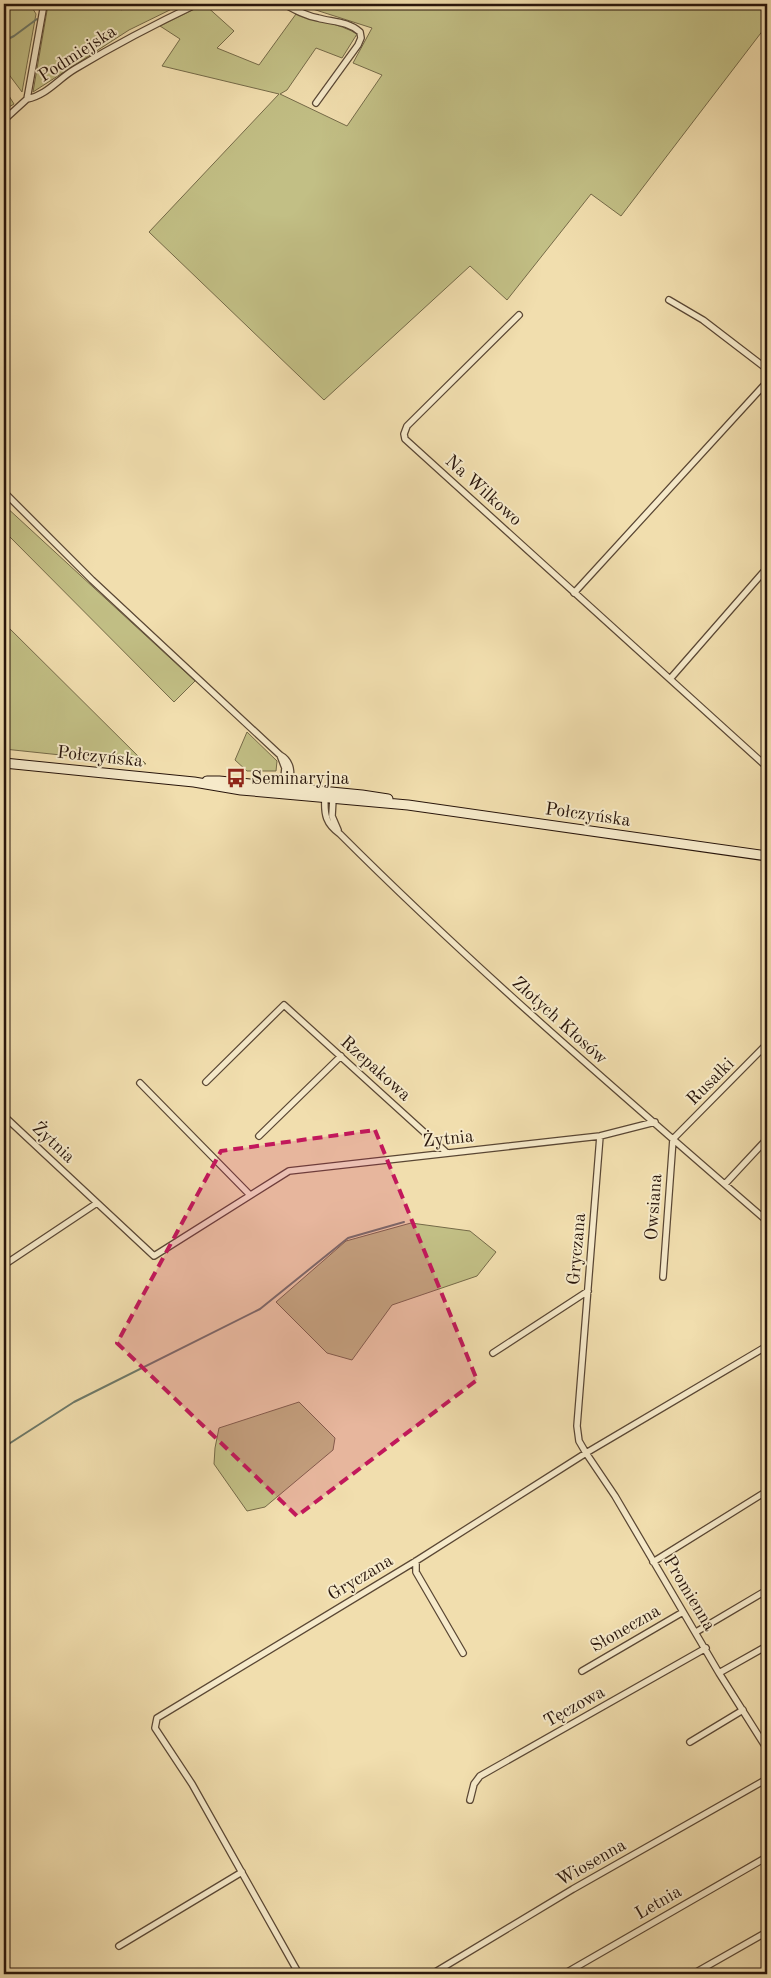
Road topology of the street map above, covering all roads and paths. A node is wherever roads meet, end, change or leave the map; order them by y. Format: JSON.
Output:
{"nodes":[{"id":1,"x":44,"y":4,"type":"edge"},
{"id":2,"x":197,"y":4,"type":"edge"},
{"id":3,"x":284,"y":4,"type":"edge"},
{"id":4,"x":28,"y":99,"type":"junction"},
{"id":5,"x":316,"y":103,"type":"dead end"},
{"id":6,"x":4,"y":120,"type":"edge"},
{"id":7,"x":669,"y":300,"type":"dead end"},
{"id":8,"x":519,"y":314,"type":"dead end"},
{"id":9,"x":767,"y":368,"type":"edge"},
{"id":10,"x":767,"y":382,"type":"edge"},
{"id":11,"x":4,"y":492,"type":"edge"},
{"id":12,"x":767,"y":568,"type":"edge"},
{"id":13,"x":574,"y":593,"type":"junction"},
{"id":14,"x":670,"y":679,"type":"junction"},
{"id":15,"x":4,"y":763,"type":"edge"},
{"id":16,"x":767,"y":767,"type":"edge"},
{"id":17,"x":286,"y":790,"type":"junction"},
{"id":18,"x":330,"y":796,"type":"junction"},
{"id":19,"x":767,"y":856,"type":"edge"},
{"id":20,"x":767,"y":1044,"type":"edge"},
{"id":21,"x":341,"y":1056,"type":"junction"},
{"id":22,"x":206,"y":1082,"type":"dead end"},
{"id":23,"x":140,"y":1084,"type":"dead end"},
{"id":24,"x":4,"y":1116,"type":"edge"},
{"id":25,"x":654,"y":1122,"type":"junction"},
{"id":26,"x":259,"y":1136,"type":"dead end"},
{"id":27,"x":600,"y":1136,"type":"junction"},
{"id":28,"x":673,"y":1139,"type":"junction"},
{"id":29,"x":767,"y":1139,"type":"edge"},
{"id":30,"x":448,"y":1153,"type":"junction"},
{"id":31,"x":724,"y":1184,"type":"junction"},
{"id":32,"x":250,"y":1196,"type":"junction"},
{"id":33,"x":97,"y":1203,"type":"junction"},
{"id":34,"x":767,"y":1221,"type":"edge"},
{"id":35,"x":4,"y":1265,"type":"edge"},
{"id":36,"x":663,"y":1277,"type":"dead end"},
{"id":37,"x":588,"y":1291,"type":"junction"},
{"id":38,"x":767,"y":1346,"type":"edge"},
{"id":39,"x":493,"y":1353,"type":"dead end"},
{"id":40,"x":586,"y":1453,"type":"junction"},
{"id":41,"x":767,"y":1491,"type":"edge"},
{"id":42,"x":416,"y":1561,"type":"junction"},
{"id":43,"x":653,"y":1562,"type":"junction"},
{"id":44,"x":767,"y":1590,"type":"edge"},
{"id":45,"x":683,"y":1612,"type":"junction"},
{"id":46,"x":696,"y":1632,"type":"junction"},
{"id":47,"x":767,"y":1646,"type":"edge"},
{"id":48,"x":706,"y":1648,"type":"junction"},
{"id":49,"x":463,"y":1653,"type":"dead end"},
{"id":50,"x":582,"y":1671,"type":"dead end"},
{"id":51,"x":719,"y":1673,"type":"junction"},
{"id":52,"x":743,"y":1710,"type":"junction"},
{"id":53,"x":690,"y":1742,"type":"dead end"},
{"id":54,"x":767,"y":1749,"type":"edge"},
{"id":55,"x":767,"y":1779,"type":"edge"},
{"id":56,"x":470,"y":1800,"type":"dead end"},
{"id":57,"x":767,"y":1857,"type":"edge"},
{"id":58,"x":242,"y":1872,"type":"junction"},
{"id":59,"x":767,"y":1932,"type":"edge"},
{"id":60,"x":119,"y":1946,"type":"dead end"},
{"id":61,"x":299,"y":1974,"type":"edge"},
{"id":62,"x":432,"y":1974,"type":"edge"},
{"id":63,"x":564,"y":1974,"type":"edge"},
{"id":64,"x":693,"y":1974,"type":"edge"}],
"edges":[{"from":1,"to":4,"type":"street"},
{"from":2,"to":4,"type":"street","name":"Podmiejska"},
{"from":3,"to":5,"type":"street"},
{"from":4,"to":6,"type":"street"},
{"from":7,"to":9,"type":"street"},
{"from":8,"to":13,"type":"street","name":"Na Wilkowo"},
{"from":10,"to":13,"type":"street"},
{"from":11,"to":17,"type":"street"},
{"from":12,"to":14,"type":"street"},
{"from":13,"to":14,"type":"street","name":"Na Wilkowo"},
{"from":14,"to":16,"type":"street","name":"Na Wilkowo"},
{"from":15,"to":17,"type":"main road","name":"Połczyńska"},
{"from":17,"to":18,"type":"main road","name":"Połczyńska"},
{"from":18,"to":19,"type":"main road","name":"Połczyńska"},
{"from":18,"to":25,"type":"street","name":"Złotych Kłosów"},
{"from":20,"to":28,"type":"street","name":"Rusałki"},
{"from":21,"to":22,"type":"street","name":"Rzepakowa"},
{"from":21,"to":26,"type":"street"},
{"from":21,"to":30,"type":"street","name":"Rzepakowa"},
{"from":23,"to":32,"type":"street"},
{"from":24,"to":33,"type":"street","name":"Żytnia"},
{"from":25,"to":27,"type":"street","name":"Żytnia"},
{"from":25,"to":28,"type":"street","name":"Złotych Kłosów"},
{"from":27,"to":30,"type":"street","name":"Żytnia"},
{"from":27,"to":37,"type":"street","name":"Gryczana"},
{"from":28,"to":31,"type":"street","name":"Złotych Kłosów"},
{"from":28,"to":36,"type":"street","name":"Owsiana"},
{"from":29,"to":31,"type":"street"},
{"from":30,"to":32,"type":"street","name":"Żytnia"},
{"from":31,"to":34,"type":"street","name":"Złotych Kłosów"},
{"from":32,"to":33,"type":"street","name":"Żytnia"},
{"from":33,"to":35,"type":"street"},
{"from":37,"to":39,"type":"street"},
{"from":37,"to":40,"type":"street","name":"Gryczana"},
{"from":38,"to":40,"type":"street","name":"Gryczana"},
{"from":40,"to":42,"type":"street","name":"Gryczana"},
{"from":40,"to":43,"type":"street","name":"Promienna"},
{"from":41,"to":43,"type":"street"},
{"from":42,"to":49,"type":"street"},
{"from":42,"to":58,"type":"street","name":"Gryczana"},
{"from":43,"to":45,"type":"street","name":"Promienna"},
{"from":44,"to":46,"type":"street"},
{"from":45,"to":46,"type":"street","name":"Promienna"},
{"from":45,"to":50,"type":"street","name":"Słoneczna"},
{"from":46,"to":48,"type":"street","name":"Promienna"},
{"from":47,"to":51,"type":"street"},
{"from":48,"to":51,"type":"street","name":"Promienna"},
{"from":48,"to":56,"type":"street","name":"Tęczowa"},
{"from":51,"to":52,"type":"street","name":"Promienna"},
{"from":52,"to":53,"type":"street"},
{"from":52,"to":54,"type":"street","name":"Promienna"},
{"from":55,"to":62,"type":"street","name":"Wiosenna"},
{"from":57,"to":63,"type":"street","name":"Letnia"},
{"from":58,"to":60,"type":"street"},
{"from":58,"to":61,"type":"street"},
{"from":59,"to":64,"type":"street"}]}
